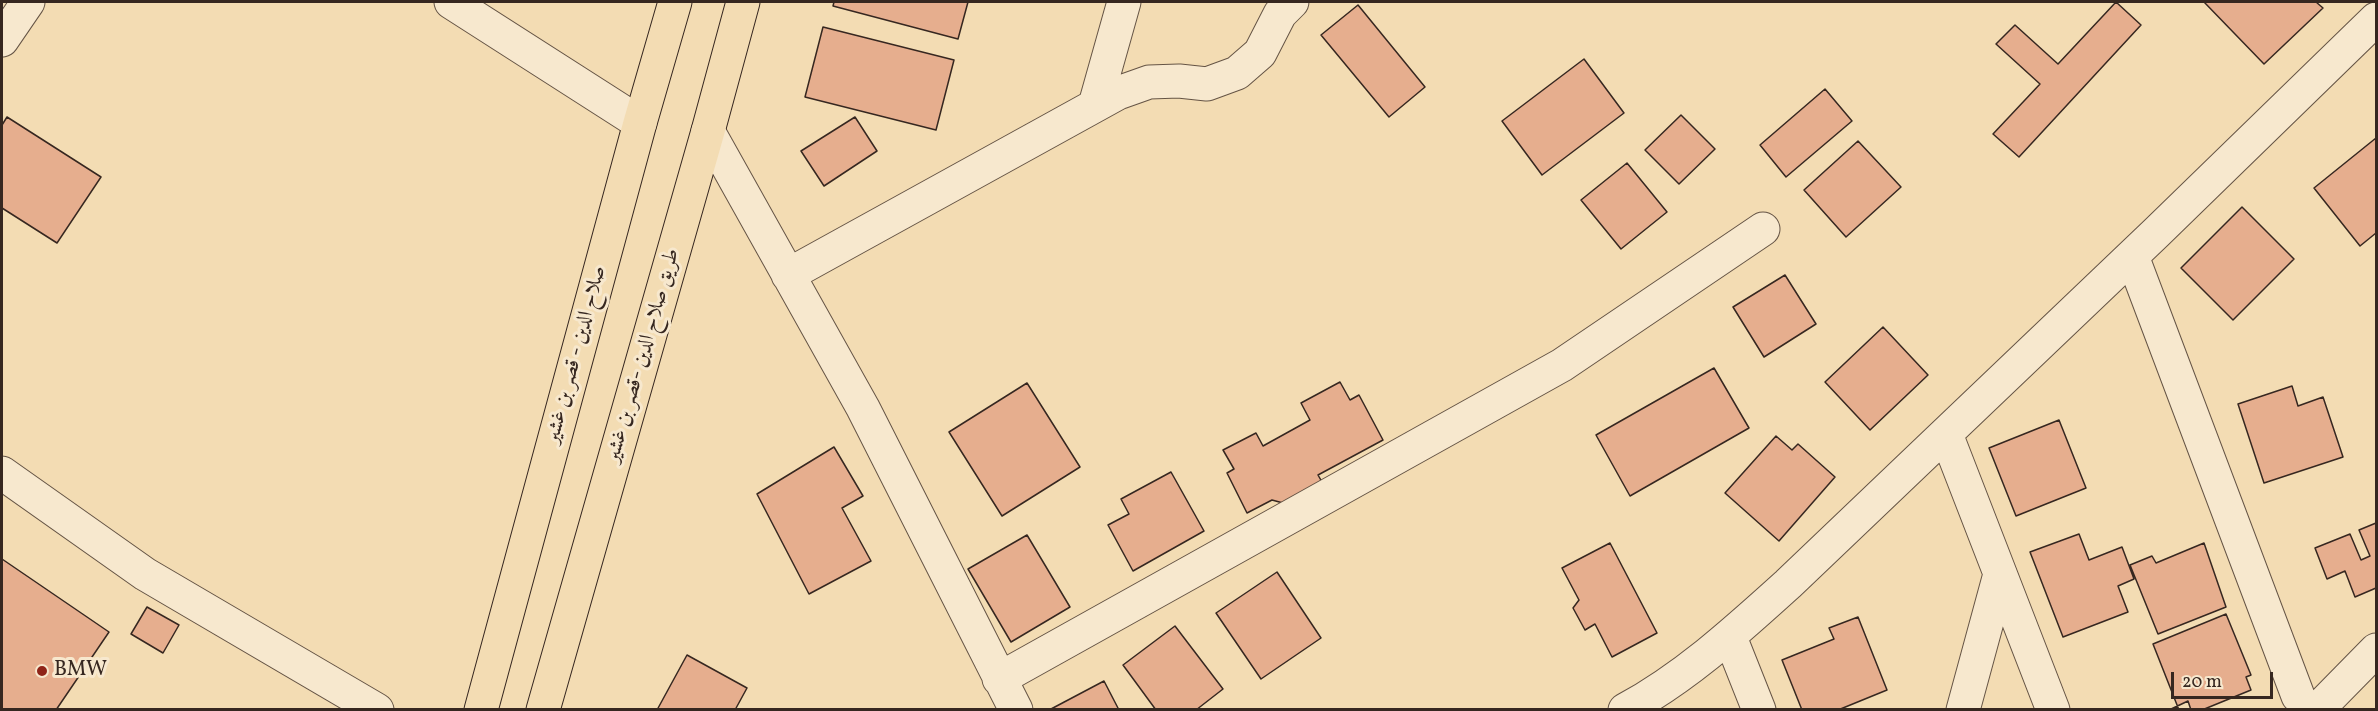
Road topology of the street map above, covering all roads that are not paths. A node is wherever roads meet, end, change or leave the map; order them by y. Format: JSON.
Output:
{"nodes":[{"id":1,"x":28,"y":2,"type":"edge"},
{"id":2,"x":451,"y":2,"type":"edge"},
{"id":3,"x":675,"y":2,"type":"edge"},
{"id":4,"x":743,"y":2,"type":"edge"},
{"id":5,"x":1124,"y":2,"type":"edge"},
{"id":6,"x":1292,"y":2,"type":"edge"},
{"id":7,"x":2376,"y":19,"type":"edge"},
{"id":8,"x":2,"y":40,"type":"edge"},
{"id":9,"x":1095,"y":105,"type":"junction"},
{"id":10,"x":640,"y":123,"type":"junction"},
{"id":11,"x":708,"y":131,"type":"junction"},
{"id":12,"x":1763,"y":230,"type":"dead end"},
{"id":13,"x":2132,"y":256,"type":"junction"},
{"id":14,"x":788,"y":275,"type":"junction"},
{"id":15,"x":1946,"y":434,"type":"junction"},
{"id":16,"x":2,"y":473,"type":"edge"},
{"id":17,"x":2000,"y":574,"type":"junction"},
{"id":18,"x":1730,"y":637,"type":"junction"},
{"id":19,"x":2376,"y":650,"type":"edge"},
{"id":20,"x":999,"y":679,"type":"junction"},
{"id":21,"x":376,"y":710,"type":"edge"},
{"id":22,"x":481,"y":710,"type":"edge"},
{"id":23,"x":543,"y":710,"type":"edge"},
{"id":24,"x":1016,"y":710,"type":"edge"},
{"id":25,"x":1625,"y":710,"type":"edge"},
{"id":26,"x":1759,"y":710,"type":"edge"},
{"id":27,"x":1963,"y":710,"type":"edge"},
{"id":28,"x":2053,"y":710,"type":"edge"}],
"edges":[{"from":1,"to":8,"type":"street"},
{"from":2,"to":10,"type":"street"},
{"from":3,"to":10,"type":"highway","name":"صلاح الدين - قصر بن غشير"},
{"from":4,"to":11,"type":"highway","name":"طريق صلاح الدين -قصر بن غشير"},
{"from":5,"to":9,"type":"street"},
{"from":6,"to":9,"type":"street"},
{"from":7,"to":13,"type":"street"},
{"from":9,"to":14,"type":"street"},
{"from":10,"to":22,"type":"highway","name":"صلاح الدين - قصر بن غشير"},
{"from":11,"to":14,"type":"street"},
{"from":11,"to":23,"type":"highway","name":"طريق صلاح الدين -قصر بن غشير"},
{"from":12,"to":20,"type":"street"},
{"from":13,"to":15,"type":"street"},
{"from":13,"to":19,"type":"street"},
{"from":14,"to":20,"type":"street"},
{"from":15,"to":17,"type":"street"},
{"from":15,"to":18,"type":"street"},
{"from":16,"to":21,"type":"street"},
{"from":17,"to":27,"type":"street"},
{"from":17,"to":28,"type":"street"},
{"from":18,"to":25,"type":"street"},
{"from":18,"to":26,"type":"street"},
{"from":20,"to":24,"type":"street"}]}
